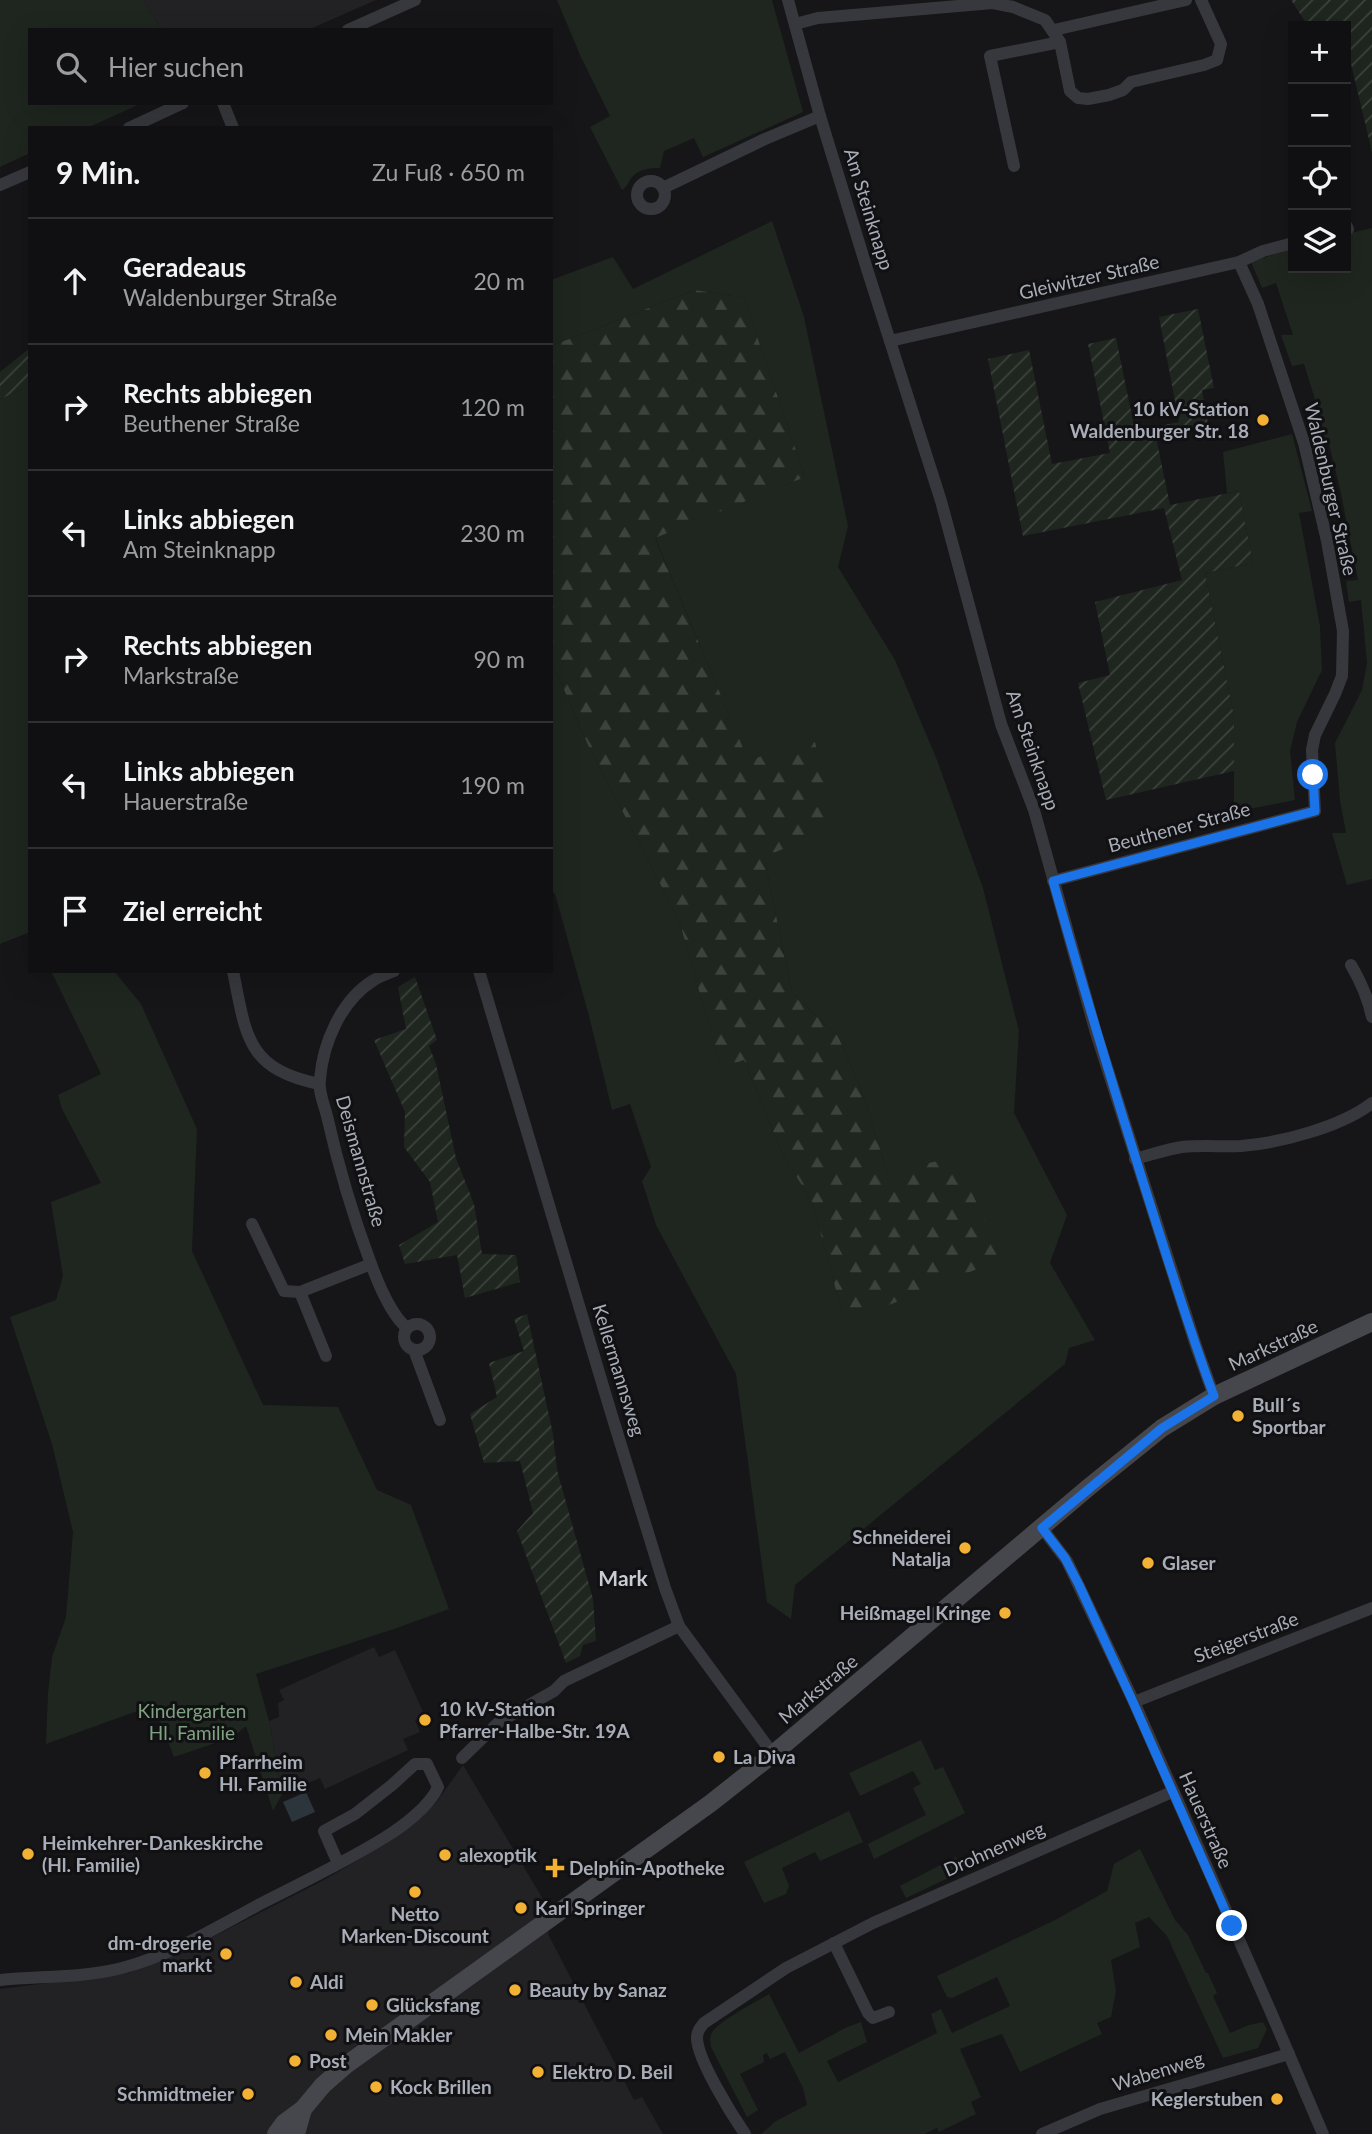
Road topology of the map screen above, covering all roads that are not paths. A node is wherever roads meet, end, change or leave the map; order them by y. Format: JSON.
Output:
{"nodes":[{"id":1,"x":415,"y":0,"type":"edge"},
{"id":2,"x":788,"y":0,"type":"edge"},
{"id":3,"x":1186,"y":0,"type":"edge"},
{"id":4,"x":1200,"y":0,"type":"edge"},
{"id":5,"x":795,"y":24,"type":"junction"},
{"id":6,"x":352,"y":28,"type":"edge"},
{"id":7,"x":1057,"y":36,"type":"junction"},
{"id":8,"x":179,"y":105,"type":"edge"},
{"id":9,"x":224,"y":105,"type":"edge"},
{"id":10,"x":820,"y":116,"type":"junction"},
{"id":11,"x":133,"y":126,"type":"edge"},
{"id":12,"x":232,"y":126,"type":"edge"},
{"id":13,"x":1014,"y":166,"type":"dead end"},
{"id":14,"x":28,"y":173,"type":"edge"},
{"id":15,"x":0,"y":185,"type":"edge"},
{"id":16,"x":663,"y":188,"type":"dead end"},
{"id":17,"x":1288,"y":244,"type":"edge"},
{"id":18,"x":1239,"y":262,"type":"junction"},
{"id":19,"x":890,"y":341,"type":"junction"},
{"id":20,"x":1315,"y":811,"type":"joint"},
{"id":21,"x":1053,"y":881,"type":"junction"},
{"id":22,"x":1350,"y":965,"type":"dead end"},
{"id":23,"x":233,"y":973,"type":"edge"},
{"id":24,"x":390,"y":973,"type":"edge"},
{"id":25,"x":480,"y":973,"type":"edge"},
{"id":26,"x":1372,"y":1017,"type":"edge"},
{"id":27,"x":319,"y":1084,"type":"junction"},
{"id":28,"x":1372,"y":1103,"type":"edge"},
{"id":29,"x":1135,"y":1159,"type":"junction"},
{"id":30,"x":252,"y":1224,"type":"dead end"},
{"id":31,"x":371,"y":1264,"type":"junction"},
{"id":32,"x":300,"y":1292,"type":"junction"},
{"id":33,"x":1372,"y":1322,"type":"edge"},
{"id":34,"x":407,"y":1328,"type":"junction"},
{"id":35,"x":414,"y":1350,"type":"junction"},
{"id":36,"x":326,"y":1356,"type":"dead end"},
{"id":37,"x":1214,"y":1396,"type":"junction"},
{"id":38,"x":440,"y":1420,"type":"dead end"},
{"id":39,"x":1042,"y":1528,"type":"junction"},
{"id":40,"x":1372,"y":1608,"type":"edge"},
{"id":41,"x":679,"y":1626,"type":"junction"},
{"id":42,"x":1133,"y":1702,"type":"junction"},
{"id":43,"x":772,"y":1754,"type":"junction"},
{"id":44,"x":462,"y":1758,"type":"dead end"},
{"id":45,"x":1172,"y":1792,"type":"junction"},
{"id":46,"x":338,"y":1863,"type":"junction"},
{"id":47,"x":834,"y":1943,"type":"junction"},
{"id":48,"x":0,"y":1980,"type":"edge"},
{"id":49,"x":889,"y":2012,"type":"dead end"},
{"id":50,"x":1289,"y":2054,"type":"junction"},
{"id":51,"x":303,"y":2109,"type":"junction"},
{"id":52,"x":276,"y":2134,"type":"edge"},
{"id":53,"x":296,"y":2134,"type":"edge"},
{"id":54,"x":745,"y":2134,"type":"edge"},
{"id":55,"x":1042,"y":2134,"type":"edge"},
{"id":56,"x":1323,"y":2134,"type":"edge"}],
"edges":[{"from":1,"to":6,"type":"street"},
{"from":2,"to":5,"type":"street","name":"Am Steinknapp"},
{"from":3,"to":7,"type":"street"},
{"from":4,"to":7,"type":"street"},
{"from":5,"to":7,"type":"street"},
{"from":5,"to":10,"type":"street","name":"Am Steinknapp"},
{"from":7,"to":13,"type":"street"},
{"from":8,"to":11,"type":"street"},
{"from":9,"to":12,"type":"street"},
{"from":10,"to":16,"type":"street"},
{"from":10,"to":19,"type":"street","name":"Am Steinknapp"},
{"from":14,"to":15,"type":"street"},
{"from":17,"to":18,"type":"street","name":"Gleiwitzer Straße"},
{"from":18,"to":19,"type":"street","name":"Gleiwitzer Straße"},
{"from":18,"to":20,"type":"street","name":"Waldenburger Straße"},
{"from":19,"to":21,"type":"street","name":"Am Steinknapp"},
{"from":20,"to":21,"type":"street","name":"Beuthener Straße"},
{"from":21,"to":29,"type":"street","name":"Am Steinknapp"},
{"from":22,"to":26,"type":"street"},
{"from":23,"to":27,"type":"street"},
{"from":24,"to":27,"type":"street","name":"Deismannstraße"},
{"from":25,"to":41,"type":"street","name":"Kellermannsweg"},
{"from":27,"to":31,"type":"street","name":"Deismannstraße"},
{"from":28,"to":29,"type":"street"},
{"from":29,"to":37,"type":"street","name":"Am Steinknapp"},
{"from":30,"to":32,"type":"street"},
{"from":31,"to":32,"type":"street"},
{"from":31,"to":34,"type":"street","name":"Deismannstraße"},
{"from":32,"to":36,"type":"street"},
{"from":33,"to":37,"type":"main road","name":"Markstraße"},
{"from":34,"to":35,"type":"street","name":"Deismannstraße"},
{"from":34,"to":35,"type":"street","name":"Deismannstraße"},
{"from":35,"to":38,"type":"street","name":"Deismannstraße"},
{"from":37,"to":39,"type":"main road","name":"Markstraße"},
{"from":39,"to":42,"type":"street","name":"Hauerstraße"},
{"from":39,"to":43,"type":"main road","name":"Markstraße"},
{"from":40,"to":42,"type":"street","name":"Steigerstraße"},
{"from":41,"to":43,"type":"street","name":"Kellermannsweg"},
{"from":41,"to":44,"type":"street"},
{"from":42,"to":45,"type":"street","name":"Hauerstraße"},
{"from":43,"to":51,"type":"main road","name":"Markstraße"},
{"from":45,"to":47,"type":"street","name":"Drohnenweg"},
{"from":45,"to":50,"type":"street","name":"Hauerstraße"},
{"from":46,"to":46,"type":"street"},
{"from":46,"to":48,"type":"street"},
{"from":47,"to":49,"type":"street"},
{"from":47,"to":54,"type":"street","name":"Drohnenweg"},
{"from":50,"to":55,"type":"street","name":"Wabenweg"},
{"from":50,"to":56,"type":"street","name":"Hauerstraße"},
{"from":51,"to":52,"type":"main road","name":"Markstraße"},
{"from":51,"to":53,"type":"main road","name":"Markstraße"}]}
